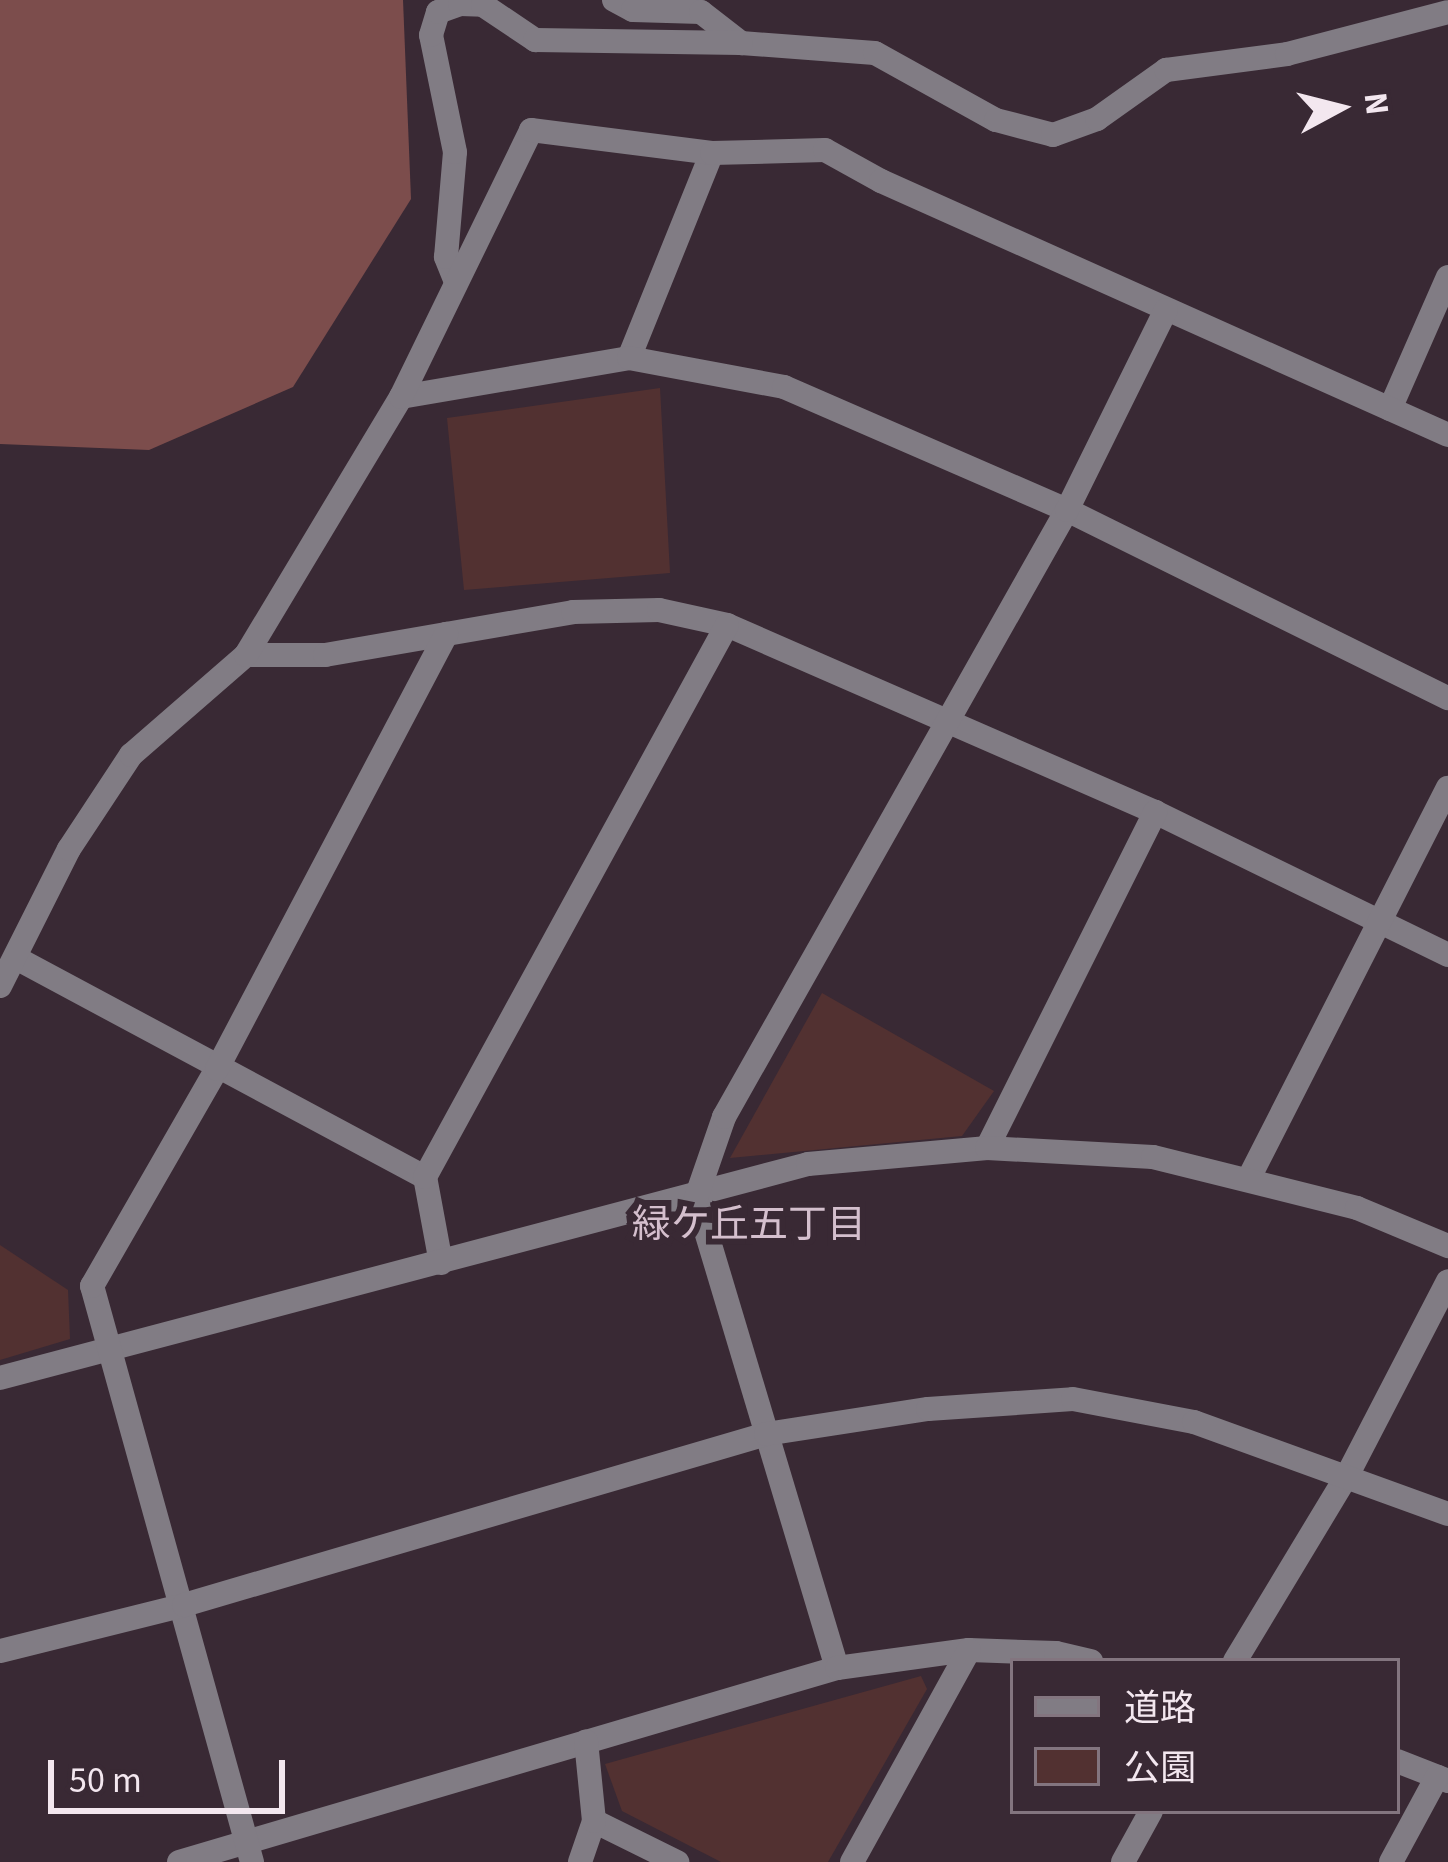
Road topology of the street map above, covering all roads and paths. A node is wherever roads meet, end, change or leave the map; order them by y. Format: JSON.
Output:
{"nodes":[{"id":1,"x":614,"y":0,"type":"edge"},
{"id":2,"x":1448,"y":12,"type":"edge"},
{"id":3,"x":741,"y":43,"type":"junction"},
{"id":4,"x":712,"y":153,"type":"junction"},
{"id":5,"x":1448,"y":277,"type":"edge"},
{"id":6,"x":456,"y":282,"type":"junction"},
{"id":7,"x":1166,"y":310,"type":"junction"},
{"id":8,"x":629,"y":358,"type":"junction"},
{"id":9,"x":401,"y":397,"type":"junction"},
{"id":10,"x":1390,"y":409,"type":"junction"},
{"id":11,"x":1448,"y":435,"type":"edge"},
{"id":12,"x":1067,"y":510,"type":"junction"},
{"id":13,"x":727,"y":625,"type":"junction"},
{"id":14,"x":446,"y":634,"type":"junction"},
{"id":15,"x":245,"y":656,"type":"junction"},
{"id":16,"x":1448,"y":698,"type":"edge"},
{"id":17,"x":945,"y":722,"type":"junction"},
{"id":18,"x":1448,"y":788,"type":"edge"},
{"id":19,"x":1155,"y":812,"type":"junction"},
{"id":20,"x":1378,"y":917,"type":"junction"},
{"id":21,"x":1448,"y":955,"type":"edge"},
{"id":22,"x":16,"y":958,"type":"junction"},
{"id":23,"x":0,"y":986,"type":"edge"},
{"id":24,"x":218,"y":1069,"type":"junction"},
{"id":25,"x":987,"y":1148,"type":"junction"},
{"id":26,"x":425,"y":1178,"type":"junction"},
{"id":27,"x":1249,"y":1178,"type":"junction"},
{"id":28,"x":696,"y":1198,"type":"junction"},
{"id":29,"x":1448,"y":1246,"type":"edge"},
{"id":30,"x":441,"y":1263,"type":"junction"},
{"id":31,"x":1448,"y":1281,"type":"edge"},
{"id":32,"x":114,"y":1349,"type":"junction"},
{"id":33,"x":0,"y":1378,"type":"edge"},
{"id":34,"x":766,"y":1435,"type":"junction"},
{"id":35,"x":1348,"y":1474,"type":"junction"},
{"id":36,"x":1448,"y":1514,"type":"edge"},
{"id":37,"x":184,"y":1605,"type":"junction"},
{"id":38,"x":969,"y":1649,"type":"junction"},
{"id":39,"x":0,"y":1652,"type":"edge"},
{"id":40,"x":1078,"y":1658,"type":"edge"},
{"id":41,"x":1237,"y":1658,"type":"edge"},
{"id":42,"x":837,"y":1668,"type":"junction"},
{"id":43,"x":586,"y":1742,"type":"junction"},
{"id":44,"x":1400,"y":1762,"type":"edge"},
{"id":45,"x":1442,"y":1779,"type":"edge"},
{"id":46,"x":1149,"y":1814,"type":"edge"},
{"id":47,"x":594,"y":1821,"type":"junction"},
{"id":48,"x":249,"y":1853,"type":"edge"},
{"id":49,"x":179,"y":1862,"type":"edge"},
{"id":50,"x":580,"y":1862,"type":"edge"},
{"id":51,"x":676,"y":1862,"type":"edge"},
{"id":52,"x":852,"y":1862,"type":"edge"},
{"id":53,"x":1123,"y":1862,"type":"edge"},
{"id":54,"x":1390,"y":1862,"type":"edge"}],
"edges":[{"from":1,"to":3,"type":"street"},
{"from":2,"to":3,"type":"street"},
{"from":3,"to":6,"type":"street"},
{"from":4,"to":6,"type":"street"},
{"from":4,"to":7,"type":"street"},
{"from":4,"to":8,"type":"street"},
{"from":5,"to":10,"type":"street"},
{"from":6,"to":9,"type":"street"},
{"from":7,"to":10,"type":"street"},
{"from":7,"to":12,"type":"street"},
{"from":8,"to":9,"type":"street"},
{"from":8,"to":12,"type":"street"},
{"from":9,"to":15,"type":"street"},
{"from":10,"to":11,"type":"street"},
{"from":12,"to":16,"type":"street"},
{"from":12,"to":17,"type":"street"},
{"from":13,"to":14,"type":"street"},
{"from":13,"to":17,"type":"street"},
{"from":13,"to":26,"type":"street"},
{"from":14,"to":15,"type":"street"},
{"from":14,"to":24,"type":"street"},
{"from":15,"to":22,"type":"street"},
{"from":17,"to":19,"type":"street"},
{"from":17,"to":28,"type":"street"},
{"from":18,"to":20,"type":"street"},
{"from":19,"to":20,"type":"street"},
{"from":19,"to":25,"type":"street"},
{"from":20,"to":21,"type":"street"},
{"from":20,"to":27,"type":"street"},
{"from":22,"to":23,"type":"street"},
{"from":22,"to":24,"type":"street"},
{"from":24,"to":26,"type":"street"},
{"from":24,"to":32,"type":"street"},
{"from":25,"to":27,"type":"street"},
{"from":25,"to":28,"type":"street"},
{"from":26,"to":30,"type":"street"},
{"from":27,"to":29,"type":"street"},
{"from":28,"to":30,"type":"street"},
{"from":28,"to":34,"type":"street"},
{"from":30,"to":32,"type":"street"},
{"from":31,"to":35,"type":"street"},
{"from":32,"to":33,"type":"street"},
{"from":32,"to":37,"type":"street"},
{"from":34,"to":35,"type":"street"},
{"from":34,"to":37,"type":"street"},
{"from":34,"to":42,"type":"street"},
{"from":35,"to":36,"type":"street"},
{"from":35,"to":41,"type":"street"},
{"from":37,"to":39,"type":"street"},
{"from":37,"to":48,"type":"street"},
{"from":38,"to":40,"type":"street"},
{"from":38,"to":42,"type":"street"},
{"from":38,"to":52,"type":"street"},
{"from":42,"to":43,"type":"street"},
{"from":43,"to":47,"type":"street"},
{"from":43,"to":48,"type":"street"},
{"from":44,"to":45,"type":"street"},
{"from":45,"to":54,"type":"street"},
{"from":46,"to":53,"type":"street"},
{"from":47,"to":50,"type":"street"},
{"from":47,"to":51,"type":"street"},
{"from":48,"to":49,"type":"street"}]}
